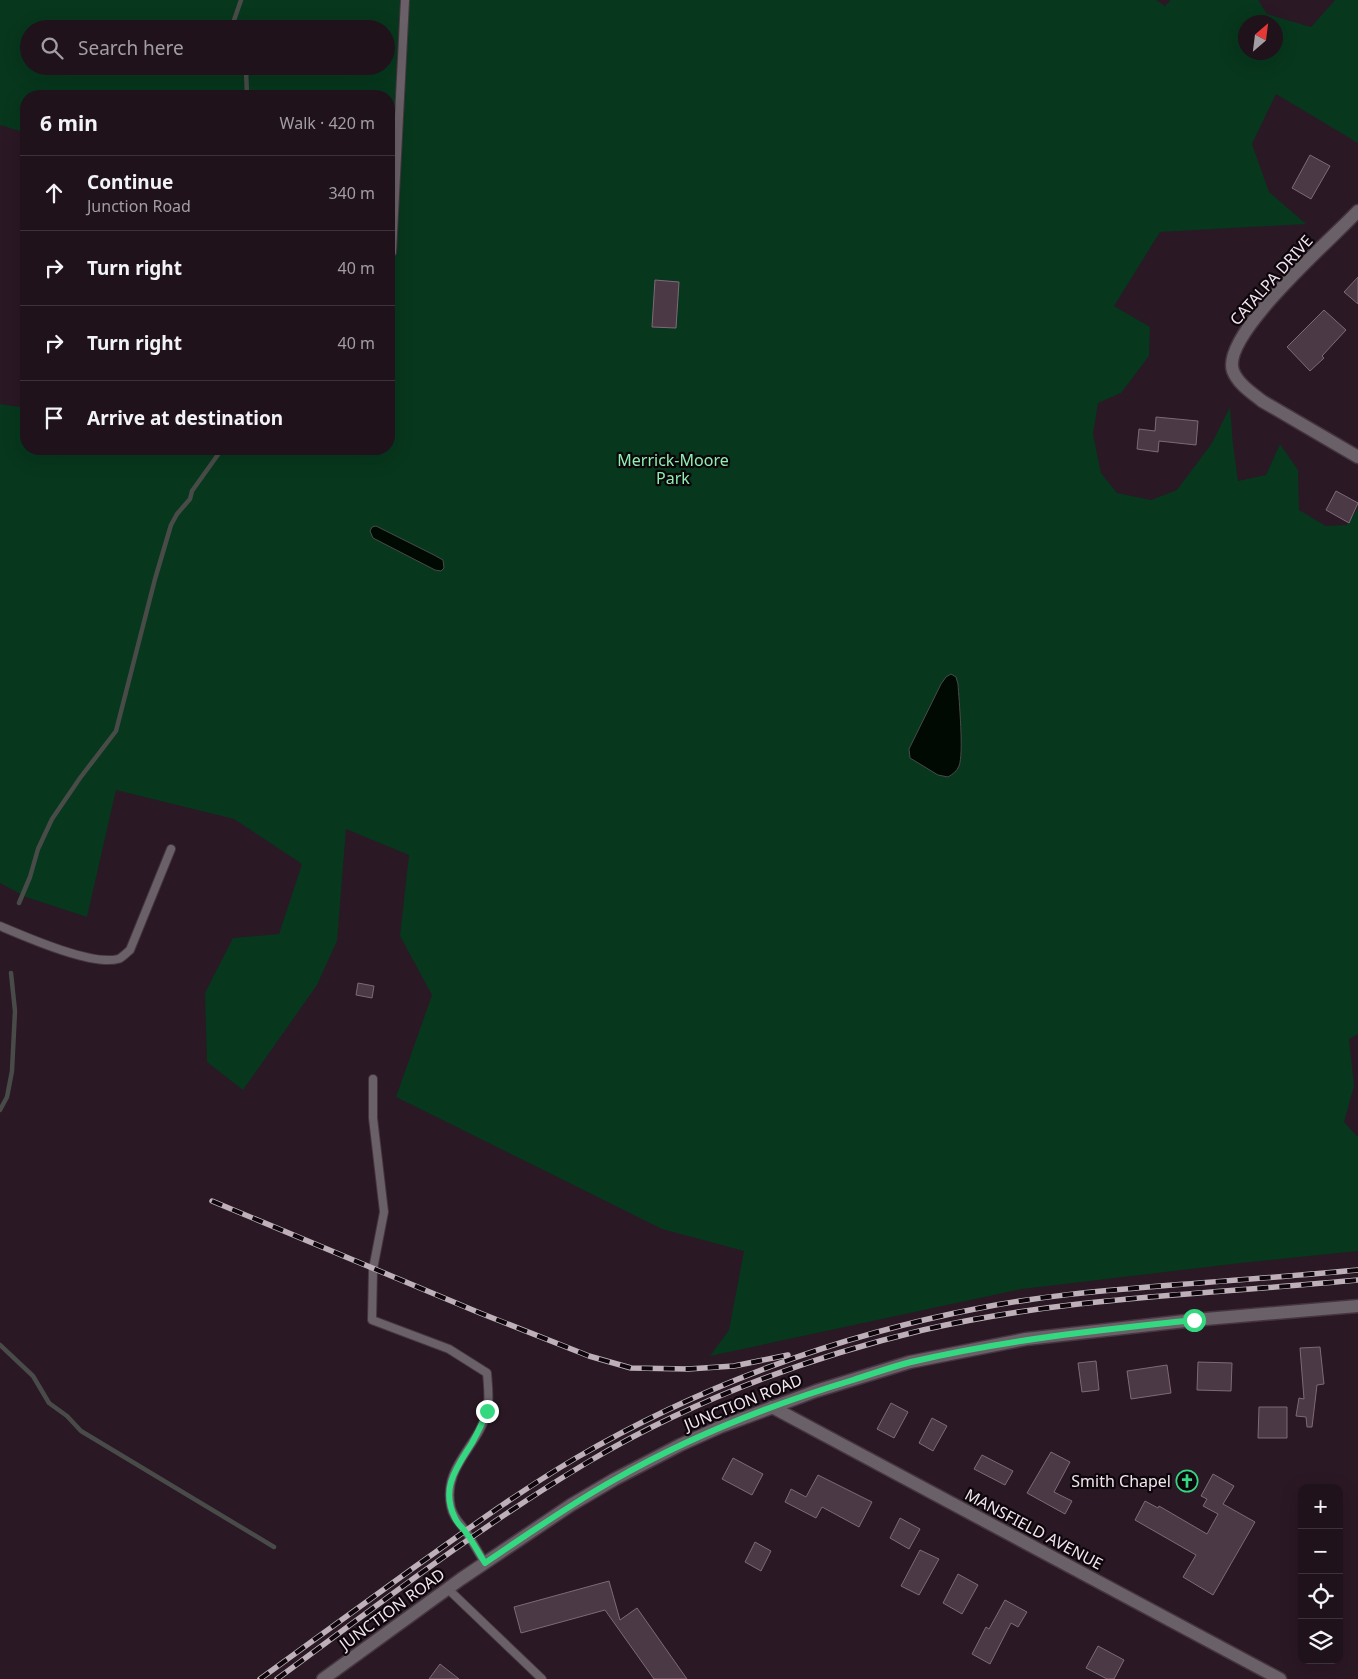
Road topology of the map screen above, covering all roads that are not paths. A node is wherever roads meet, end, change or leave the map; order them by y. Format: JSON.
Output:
{"nodes":[{"id":1,"x":405,"y":0,"type":"edge"},
{"id":2,"x":395,"y":194,"type":"edge"},
{"id":3,"x":1358,"y":211,"type":"edge"},
{"id":4,"x":1358,"y":457,"type":"edge"},
{"id":5,"x":171,"y":849,"type":"dead end"},
{"id":6,"x":0,"y":926,"type":"edge"},
{"id":7,"x":373,"y":1079,"type":"dead end"},
{"id":8,"x":1358,"y":1306,"type":"edge"},
{"id":9,"x":772,"y":1407,"type":"junction"},
{"id":10,"x":485,"y":1563,"type":"junction"},
{"id":11,"x":448,"y":1589,"type":"junction"},
{"id":12,"x":323,"y":1679,"type":"edge"},
{"id":13,"x":542,"y":1679,"type":"edge"},
{"id":14,"x":1280,"y":1679,"type":"edge"}],
"edges":[{"from":1,"to":2,"type":"lane"},
{"from":3,"to":4,"type":"street","name":"CATALPA DRIVE"},
{"from":5,"to":6,"type":"lane"},
{"from":7,"to":10,"type":"lane"},
{"from":8,"to":9,"type":"street","name":"JUNCTION ROAD"},
{"from":9,"to":10,"type":"street","name":"JUNCTION ROAD"},
{"from":9,"to":14,"type":"street","name":"MANSFIELD AVENUE"},
{"from":10,"to":11,"type":"street","name":"JUNCTION ROAD"},
{"from":11,"to":12,"type":"street","name":"JUNCTION ROAD"},
{"from":11,"to":13,"type":"lane"}]}
